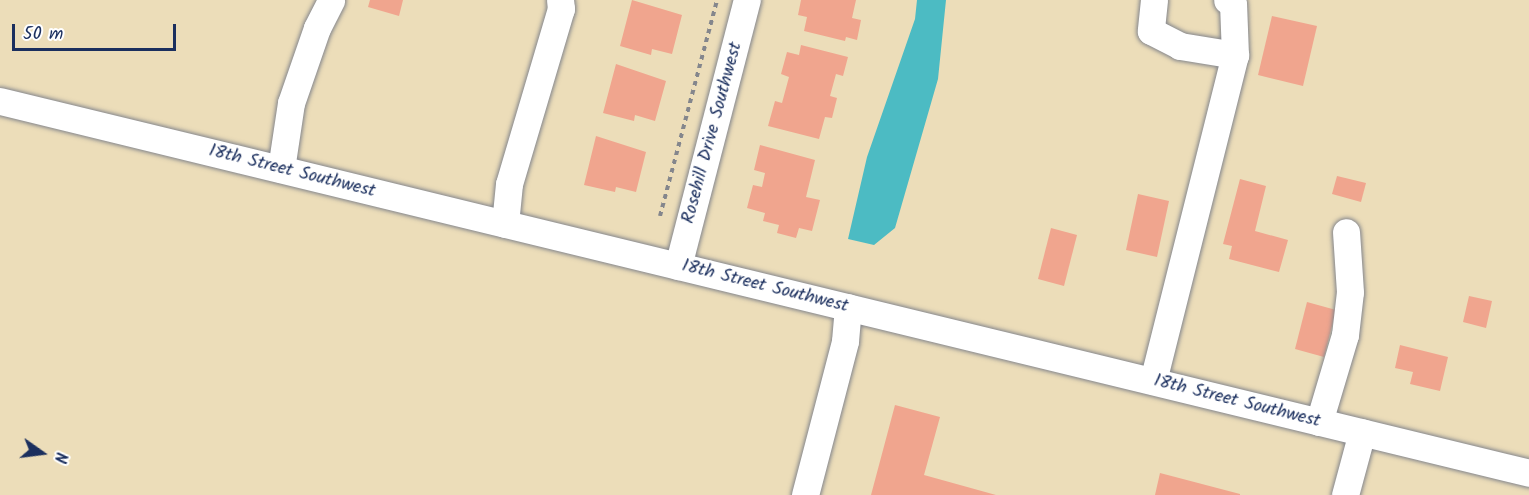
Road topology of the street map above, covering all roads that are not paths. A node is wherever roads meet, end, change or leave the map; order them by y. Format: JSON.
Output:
{"nodes":[{"id":1,"x":331,"y":0,"type":"edge"},
{"id":2,"x":560,"y":0,"type":"edge"},
{"id":3,"x":747,"y":0,"type":"edge"},
{"id":4,"x":1154,"y":0,"type":"edge"},
{"id":5,"x":1227,"y":0,"type":"edge"},
{"id":6,"x":1235,"y":54,"type":"junction"},
{"id":7,"x":0,"y":101,"type":"edge"},
{"id":8,"x":281,"y":169,"type":"junction"},
{"id":9,"x":506,"y":224,"type":"junction"},
{"id":10,"x":1346,"y":232,"type":"dead end"},
{"id":11,"x":678,"y":266,"type":"junction"},
{"id":12,"x":848,"y":307,"type":"junction"},
{"id":13,"x":1153,"y":381,"type":"junction"},
{"id":14,"x":1319,"y":422,"type":"junction"},
{"id":15,"x":1362,"y":432,"type":"junction"},
{"id":16,"x":1529,"y":473,"type":"edge"},
{"id":17,"x":805,"y":495,"type":"edge"},
{"id":18,"x":1345,"y":495,"type":"edge"}],
"edges":[{"from":1,"to":8,"type":"street"},
{"from":2,"to":9,"type":"street"},
{"from":3,"to":11,"type":"street","name":"Rosehill Drive Southwest"},
{"from":4,"to":6,"type":"street"},
{"from":5,"to":6,"type":"street"},
{"from":6,"to":13,"type":"street"},
{"from":7,"to":8,"type":"street","name":"18th Street Southwest"},
{"from":8,"to":9,"type":"street","name":"18th Street Southwest"},
{"from":9,"to":11,"type":"street","name":"18th Street Southwest"},
{"from":10,"to":14,"type":"street"},
{"from":11,"to":12,"type":"street","name":"18th Street Southwest"},
{"from":12,"to":13,"type":"street","name":"18th Street Southwest"},
{"from":12,"to":17,"type":"street"},
{"from":13,"to":14,"type":"street","name":"18th Street Southwest"},
{"from":14,"to":15,"type":"street","name":"18th Street Southwest"},
{"from":15,"to":16,"type":"street","name":"18th Street Southwest"},
{"from":15,"to":18,"type":"street"}]}
